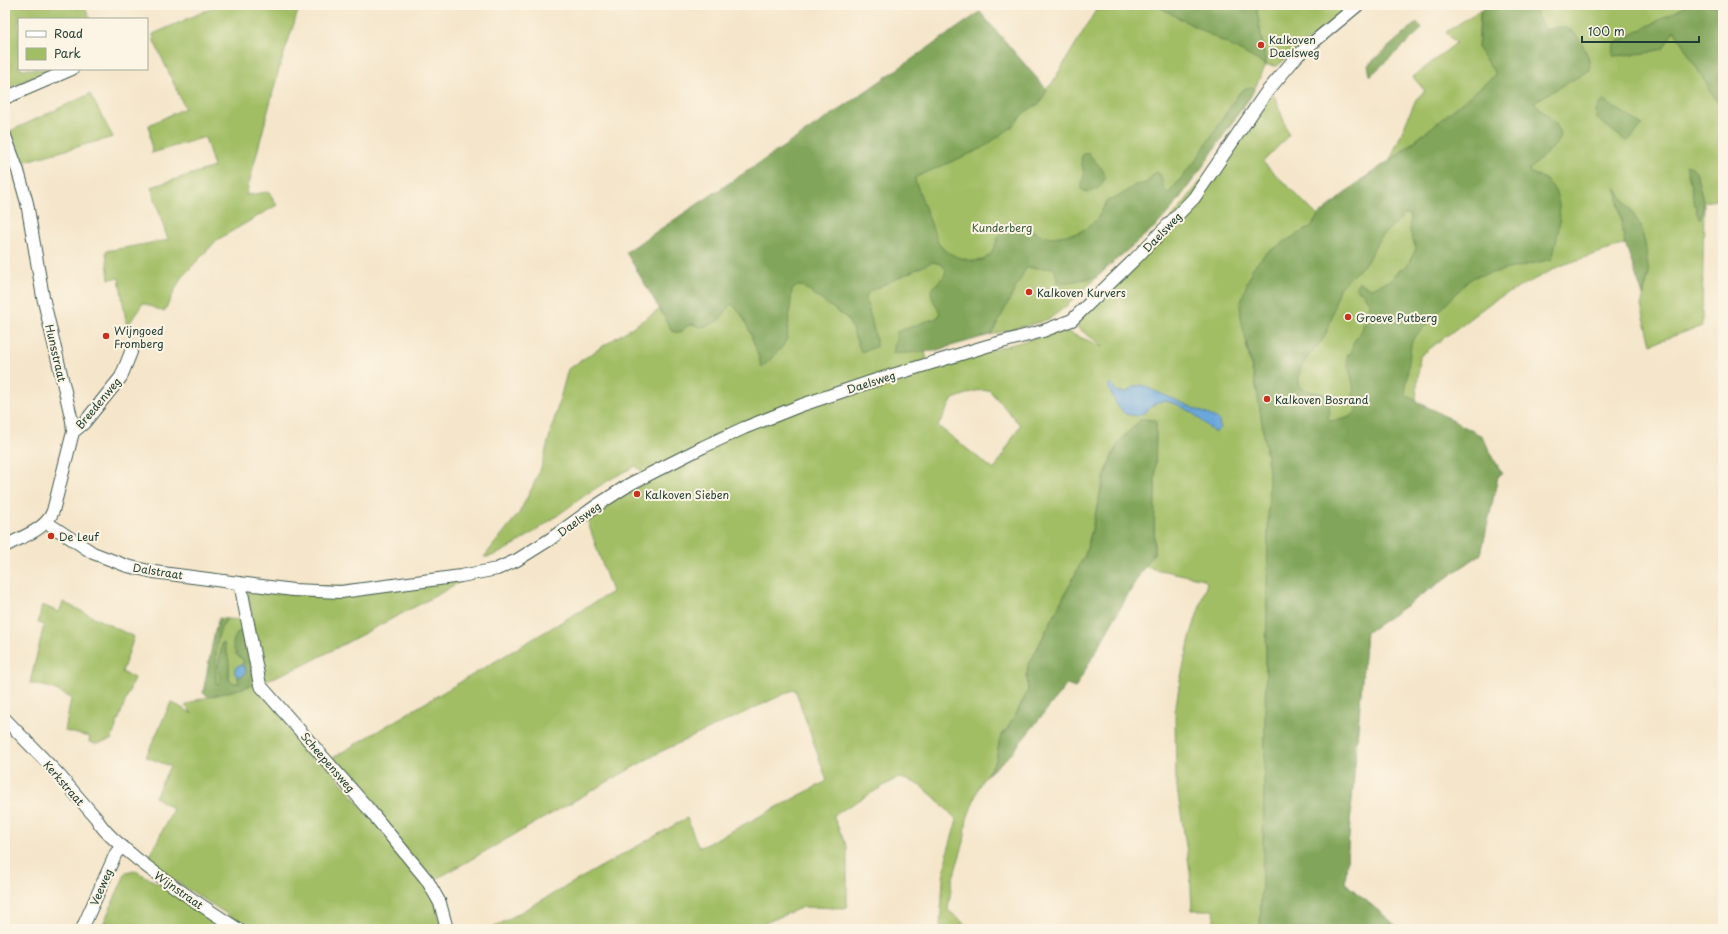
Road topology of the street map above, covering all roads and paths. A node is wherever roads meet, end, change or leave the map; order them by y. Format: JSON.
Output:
{"nodes":[{"id":1,"x":1358,"y":5,"type":"edge"},
{"id":2,"x":70,"y":70,"type":"edge"},
{"id":3,"x":5,"y":98,"type":"edge"},
{"id":4,"x":5,"y":136,"type":"edge"},
{"id":5,"x":131,"y":352,"type":"dead end"},
{"id":6,"x":73,"y":432,"type":"junction"},
{"id":7,"x":46,"y":522,"type":"junction"},
{"id":8,"x":5,"y":546,"type":"edge"},
{"id":9,"x":240,"y":583,"type":"junction"},
{"id":10,"x":281,"y":589,"type":"joint"},
{"id":11,"x":5,"y":719,"type":"edge"},
{"id":12,"x":123,"y":848,"type":"junction"},
{"id":13,"x":82,"y":929,"type":"edge"},
{"id":14,"x":238,"y":929,"type":"edge"},
{"id":15,"x":447,"y":929,"type":"edge"}],
"edges":[{"from":1,"to":10,"type":"street","name":"Daelsweg"},
{"from":2,"to":3,"type":"street"},
{"from":4,"to":6,"type":"street","name":"Hunsstraat"},
{"from":5,"to":6,"type":"street","name":"Breedenweg"},
{"from":6,"to":7,"type":"street","name":"Hunsstraat"},
{"from":7,"to":8,"type":"street","name":"Hunsstraat"},
{"from":7,"to":9,"type":"street","name":"Dalstraat"},
{"from":9,"to":10,"type":"street","name":"Dalstraat"},
{"from":9,"to":15,"type":"street","name":"Scheepensweg"},
{"from":11,"to":12,"type":"street","name":"Kerkstraat"},
{"from":12,"to":13,"type":"street","name":"Veeweg"},
{"from":12,"to":14,"type":"street","name":"Wijnstraat"}]}
